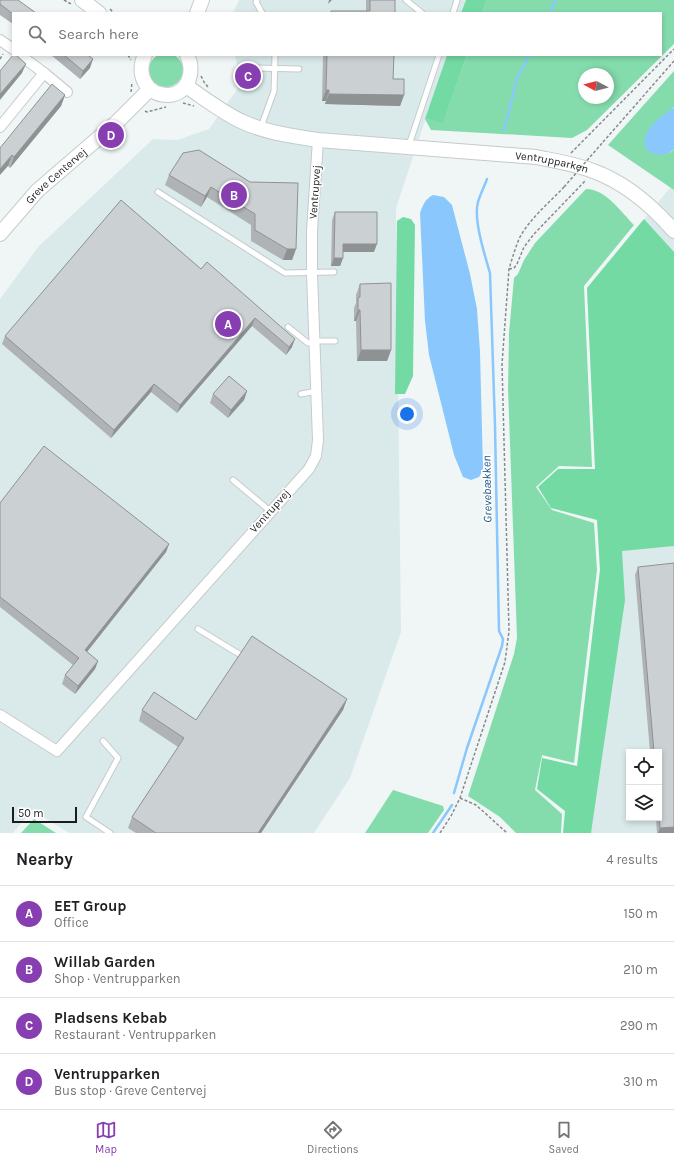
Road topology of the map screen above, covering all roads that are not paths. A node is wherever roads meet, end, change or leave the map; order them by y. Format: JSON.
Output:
{"nodes":[{"id":1,"x":82,"y":0,"type":"edge"},
{"id":2,"x":202,"y":0,"type":"edge"},
{"id":3,"x":257,"y":0,"type":"edge"},
{"id":4,"x":406,"y":0,"type":"edge"},
{"id":5,"x":457,"y":0,"type":"edge"},
{"id":6,"x":98,"y":12,"type":"edge"},
{"id":7,"x":196,"y":12,"type":"edge"},
{"id":8,"x":261,"y":12,"type":"edge"},
{"id":9,"x":421,"y":12,"type":"edge"},
{"id":10,"x":453,"y":12,"type":"edge"},
{"id":11,"x":0,"y":40,"type":"edge"},
{"id":12,"x":12,"y":48,"type":"edge"},
{"id":13,"x":21,"y":56,"type":"edge"},
{"id":14,"x":144,"y":56,"type":"edge"},
{"id":15,"x":187,"y":56,"type":"edge"},
{"id":16,"x":275,"y":56,"type":"edge"},
{"id":17,"x":439,"y":56,"type":"edge"},
{"id":18,"x":255,"y":68,"type":"dead end"},
{"id":19,"x":276,"y":68,"type":"junction"},
{"id":20,"x":298,"y":69,"type":"dead end"},
{"id":21,"x":44,"y":73,"type":"junction"},
{"id":22,"x":186,"y":86,"type":"junction"},
{"id":23,"x":150,"y":89,"type":"junction"},
{"id":24,"x":67,"y":92,"type":"dead end"},
{"id":25,"x":0,"y":127,"type":"edge"},
{"id":26,"x":261,"y":128,"type":"junction"},
{"id":27,"x":318,"y":140,"type":"junction"},
{"id":28,"x":409,"y":146,"type":"junction"},
{"id":29,"x":158,"y":192,"type":"dead end"},
{"id":30,"x":674,"y":231,"type":"edge"},
{"id":31,"x":0,"y":234,"type":"edge"},
{"id":32,"x":334,"y":272,"type":"dead end"},
{"id":33,"x":312,"y":274,"type":"junction"},
{"id":34,"x":288,"y":327,"type":"dead end"},
{"id":35,"x":335,"y":341,"type":"dead end"},
{"id":36,"x":314,"y":342,"type":"junction"},
{"id":37,"x":317,"y":391,"type":"junction"},
{"id":38,"x":301,"y":394,"type":"dead end"},
{"id":39,"x":232,"y":480,"type":"dead end"},
{"id":40,"x":270,"y":512,"type":"junction"},
{"id":41,"x":198,"y":629,"type":"dead end"},
{"id":42,"x":239,"y":654,"type":"edge"},
{"id":43,"x":0,"y":715,"type":"edge"},
{"id":44,"x":103,"y":741,"type":"dead end"},
{"id":45,"x":110,"y":833,"type":"edge"}],
"edges":[{"from":1,"to":6,"type":"street"},
{"from":2,"to":7,"type":"street"},
{"from":3,"to":8,"type":"lane"},
{"from":4,"to":9,"type":"lane"},
{"from":5,"to":10,"type":"lane"},
{"from":11,"to":12,"type":"street"},
{"from":13,"to":21,"type":"street"},
{"from":14,"to":23,"type":"street"},
{"from":15,"to":22,"type":"street"},
{"from":16,"to":19,"type":"lane"},
{"from":17,"to":28,"type":"lane"},
{"from":18,"to":19,"type":"lane"},
{"from":19,"to":20,"type":"lane"},
{"from":19,"to":26,"type":"lane"},
{"from":21,"to":24,"type":"street"},
{"from":21,"to":25,"type":"street"},
{"from":22,"to":23,"type":"street"},
{"from":22,"to":26,"type":"street","name":"Ventrupparken"},
{"from":23,"to":31,"type":"street","name":"Greve Centervej"},
{"from":26,"to":27,"type":"street","name":"Ventrupparken"},
{"from":27,"to":28,"type":"street","name":"Ventrupparken"},
{"from":27,"to":33,"type":"street","name":"Ventrupvej"},
{"from":28,"to":30,"type":"street","name":"Ventrupparken"},
{"from":29,"to":33,"type":"lane"},
{"from":32,"to":33,"type":"lane"},
{"from":33,"to":36,"type":"street","name":"Ventrupvej"},
{"from":34,"to":36,"type":"lane"},
{"from":35,"to":36,"type":"lane"},
{"from":36,"to":37,"type":"street","name":"Ventrupvej"},
{"from":37,"to":38,"type":"lane"},
{"from":37,"to":40,"type":"street","name":"Ventrupvej"},
{"from":39,"to":40,"type":"lane"},
{"from":40,"to":43,"type":"street","name":"Ventrupvej"},
{"from":41,"to":42,"type":"lane"},
{"from":44,"to":45,"type":"lane"}]}
